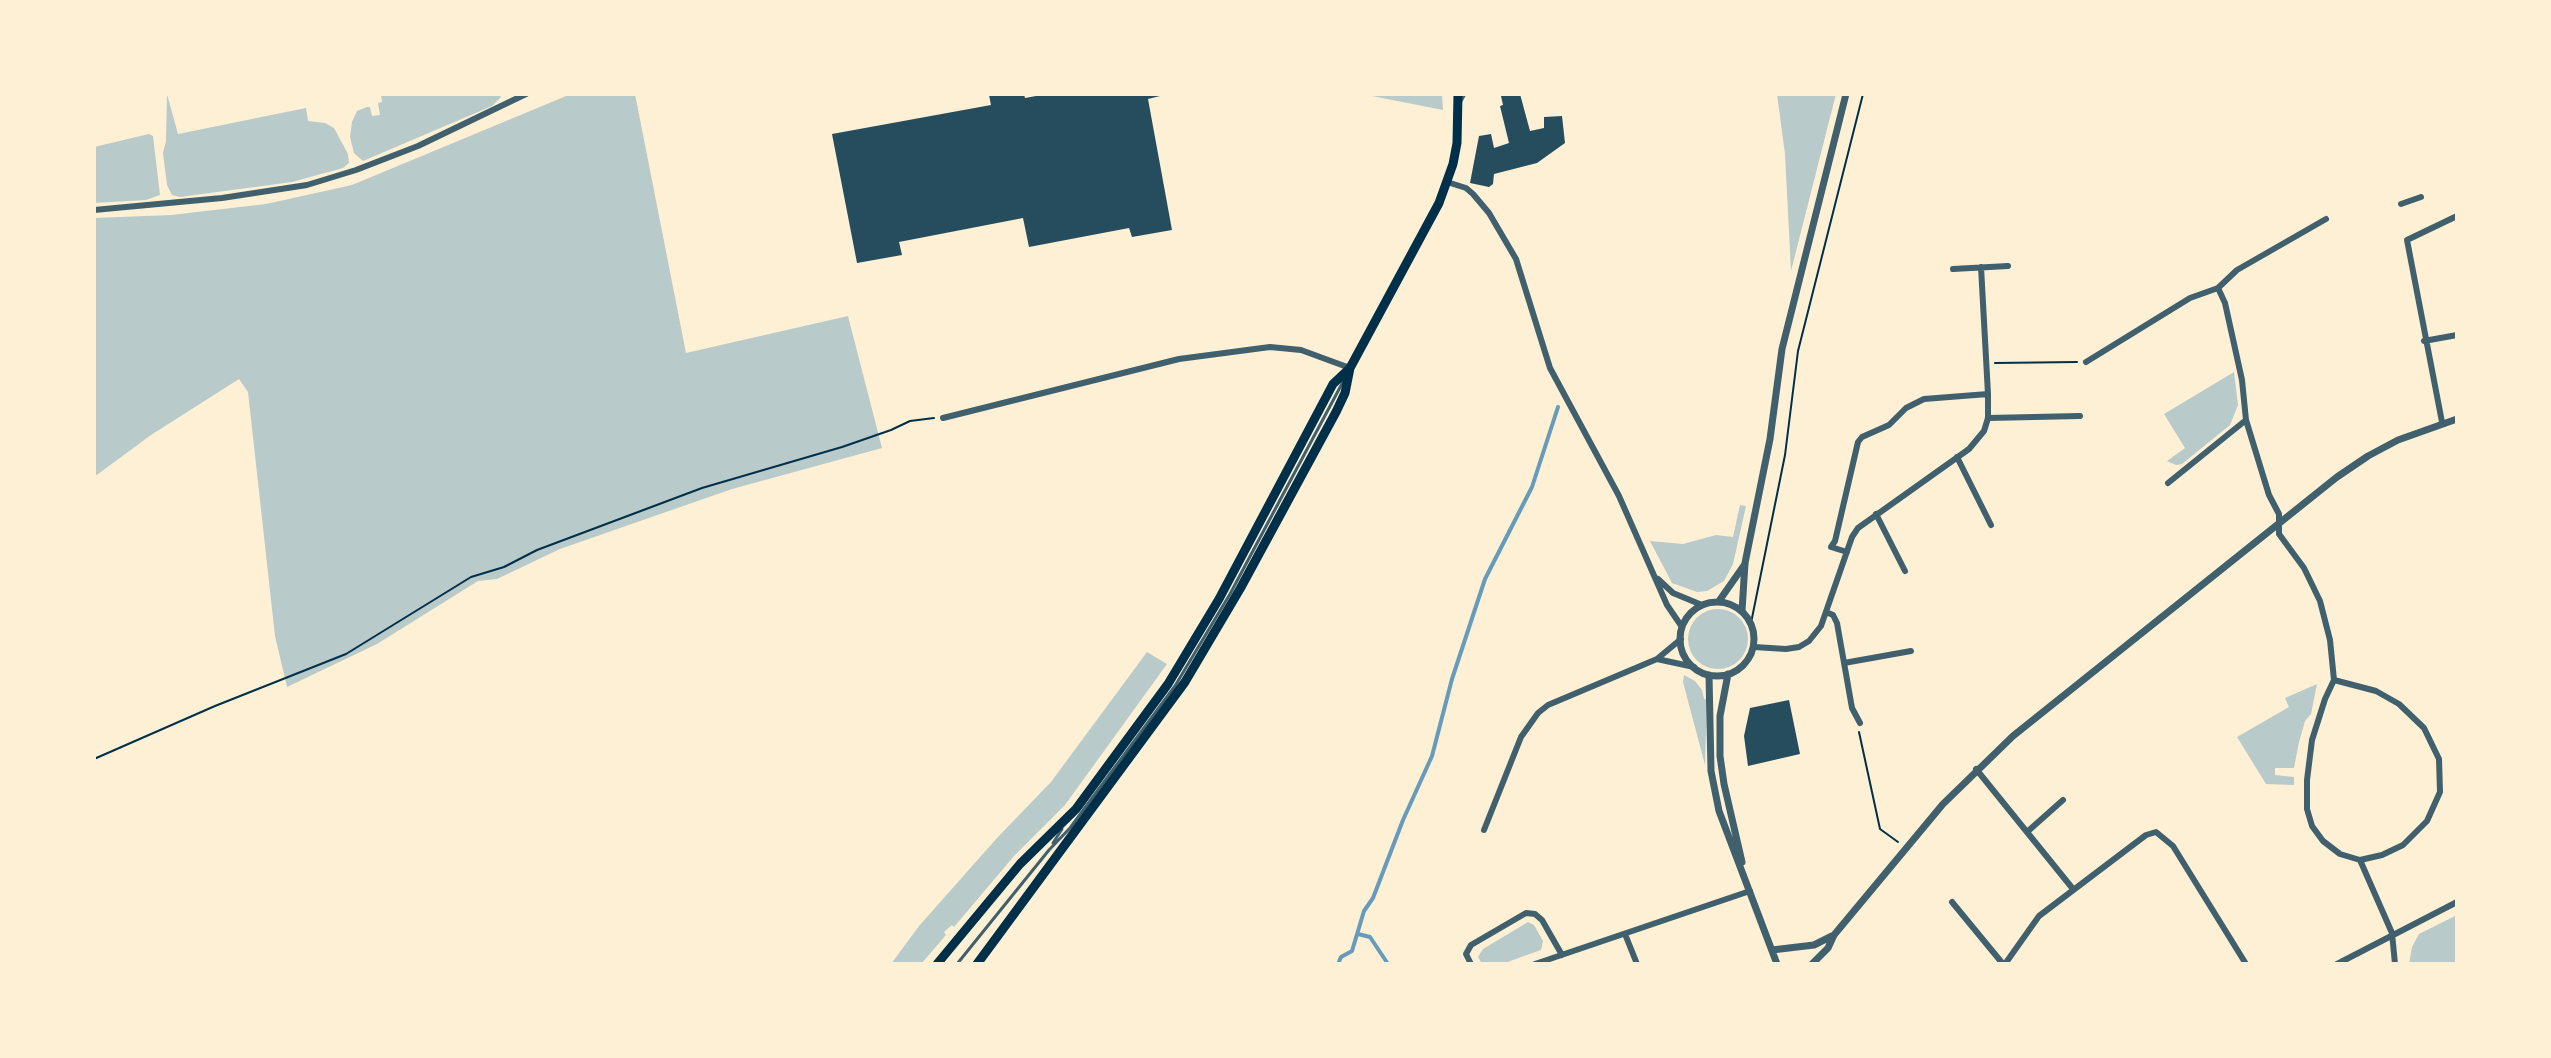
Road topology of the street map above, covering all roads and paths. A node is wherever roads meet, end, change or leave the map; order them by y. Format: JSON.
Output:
{"nodes":[{"id":1,"x":526,"y":94,"type":"edge"},
{"id":2,"x":1465,"y":94,"type":"edge"},
{"id":3,"x":1846,"y":94,"type":"edge"},
{"id":4,"x":1863,"y":94,"type":"edge"},
{"id":5,"x":1458,"y":98,"type":"edge"},
{"id":6,"x":1447,"y":182,"type":"junction"},
{"id":7,"x":2421,"y":197,"type":"dead end"},
{"id":8,"x":2401,"y":204,"type":"dead end"},
{"id":9,"x":94,"y":210,"type":"edge"},
{"id":10,"x":2457,"y":216,"type":"edge"},
{"id":11,"x":2326,"y":219,"type":"dead end"},
{"id":12,"x":2008,"y":266,"type":"dead end"},
{"id":13,"x":1981,"y":267,"type":"junction"},
{"id":14,"x":1953,"y":269,"type":"dead end"},
{"id":15,"x":2218,"y":288,"type":"junction"},
{"id":16,"x":2457,"y":335,"type":"edge"},
{"id":17,"x":2424,"y":341,"type":"junction"},
{"id":18,"x":2086,"y":362,"type":"joint"},
{"id":19,"x":1986,"y":364,"type":"junction"},
{"id":20,"x":1350,"y":368,"type":"junction"},
{"id":21,"x":1988,"y":394,"type":"junction"},
{"id":22,"x":2080,"y":416,"type":"dead end"},
{"id":23,"x":943,"y":418,"type":"joint"},
{"id":24,"x":1988,"y":418,"type":"junction"},
{"id":25,"x":2457,"y":419,"type":"edge"},
{"id":26,"x":2246,"y":420,"type":"junction"},
{"id":27,"x":2442,"y":422,"type":"junction"},
{"id":28,"x":1957,"y":457,"type":"junction"},
{"id":29,"x":2168,"y":483,"type":"dead end"},
{"id":30,"x":1876,"y":514,"type":"junction"},
{"id":31,"x":2279,"y":524,"type":"junction"},
{"id":32,"x":1991,"y":525,"type":"dead end"},
{"id":33,"x":1847,"y":552,"type":"junction"},
{"id":34,"x":1745,"y":563,"type":"junction"},
{"id":35,"x":1905,"y":571,"type":"dead end"},
{"id":36,"x":1656,"y":578,"type":"junction"},
{"id":37,"x":1719,"y":601,"type":"junction"},
{"id":38,"x":1702,"y":605,"type":"junction"},
{"id":39,"x":1742,"y":611,"type":"junction"},
{"id":40,"x":1826,"y":612,"type":"junction"},
{"id":41,"x":1751,"y":623,"type":"junction"},
{"id":42,"x":1682,"y":627,"type":"junction"},
{"id":43,"x":1681,"y":639,"type":"junction"},
{"id":44,"x":1754,"y":647,"type":"junction"},
{"id":45,"x":1911,"y":651,"type":"dead end"},
{"id":46,"x":1657,"y":659,"type":"junction"},
{"id":47,"x":1844,"y":663,"type":"junction"},
{"id":48,"x":1694,"y":667,"type":"junction"},
{"id":49,"x":1728,"y":674,"type":"junction"},
{"id":50,"x":1709,"y":675,"type":"junction"},
{"id":51,"x":2334,"y":680,"type":"junction"},
{"id":52,"x":1860,"y":723,"type":"joint"},
{"id":53,"x":94,"y":759,"type":"edge"},
{"id":54,"x":1976,"y":769,"type":"junction"},
{"id":55,"x":2063,"y":800,"type":"dead end"},
{"id":56,"x":1068,"y":818,"type":"junction"},
{"id":57,"x":1484,"y":830,"type":"dead end"},
{"id":58,"x":2027,"y":832,"type":"junction"},
{"id":59,"x":1907,"y":848,"type":"junction"},
{"id":60,"x":1049,"y":850,"type":"junction"},
{"id":61,"x":2360,"y":860,"type":"junction"},
{"id":62,"x":2073,"y":889,"type":"junction"},
{"id":63,"x":1750,"y":891,"type":"junction"},
{"id":64,"x":1952,"y":902,"type":"dead end"},
{"id":65,"x":2457,"y":902,"type":"edge"},
{"id":66,"x":2392,"y":933,"type":"junction"},
{"id":67,"x":1625,"y":934,"type":"junction"},
{"id":68,"x":1834,"y":935,"type":"junction"},
{"id":69,"x":1772,"y":950,"type":"junction"},
{"id":70,"x":1562,"y":955,"type":"junction"},
{"id":71,"x":937,"y":964,"type":"edge"},
{"id":72,"x":957,"y":964,"type":"edge"},
{"id":73,"x":977,"y":964,"type":"edge"},
{"id":74,"x":1471,"y":964,"type":"edge"},
{"id":75,"x":1535,"y":964,"type":"edge"},
{"id":76,"x":1637,"y":964,"type":"edge"},
{"id":77,"x":1777,"y":964,"type":"edge"},
{"id":78,"x":1812,"y":964,"type":"edge"},
{"id":79,"x":2004,"y":964,"type":"edge"},
{"id":80,"x":2246,"y":964,"type":"edge"},
{"id":81,"x":2337,"y":964,"type":"edge"},
{"id":82,"x":2395,"y":964,"type":"edge"}],
"edges":[{"from":1,"to":9,"type":"street"},
{"from":2,"to":5,"type":"lane"},
{"from":3,"to":34,"type":"street"},
{"from":4,"to":41,"type":"path"},
{"from":5,"to":6,"type":"main road"},
{"from":6,"to":20,"type":"main road"},
{"from":6,"to":36,"type":"street"},
{"from":7,"to":8,"type":"street"},
{"from":10,"to":17,"type":"street"},
{"from":11,"to":15,"type":"street"},
{"from":12,"to":13,"type":"street"},
{"from":13,"to":14,"type":"street"},
{"from":13,"to":19,"type":"street"},
{"from":15,"to":18,"type":"street"},
{"from":15,"to":26,"type":"street"},
{"from":16,"to":17,"type":"street"},
{"from":17,"to":27,"type":"street"},
{"from":18,"to":19,"type":"path"},
{"from":19,"to":21,"type":"street"},
{"from":20,"to":23,"type":"street"},
{"from":20,"to":56,"type":"main road"},
{"from":20,"to":60,"type":"lane"},
{"from":20,"to":73,"type":"main road"},
{"from":21,"to":24,"type":"street"},
{"from":21,"to":33,"type":"street"},
{"from":22,"to":24,"type":"street"},
{"from":23,"to":53,"type":"path"},
{"from":24,"to":28,"type":"street"},
{"from":25,"to":27,"type":"street"},
{"from":26,"to":29,"type":"street"},
{"from":26,"to":31,"type":"street"},
{"from":27,"to":31,"type":"street"},
{"from":28,"to":30,"type":"street"},
{"from":28,"to":32,"type":"street"},
{"from":30,"to":33,"type":"street"},
{"from":30,"to":35,"type":"street"},
{"from":31,"to":51,"type":"street"},
{"from":31,"to":54,"type":"street"},
{"from":33,"to":40,"type":"street"},
{"from":34,"to":37,"type":"street"},
{"from":34,"to":39,"type":"street"},
{"from":36,"to":38,"type":"street"},
{"from":36,"to":42,"type":"street"},
{"from":37,"to":38,"type":"street"},
{"from":37,"to":39,"type":"street"},
{"from":38,"to":42,"type":"street"},
{"from":39,"to":41,"type":"street"},
{"from":40,"to":44,"type":"street"},
{"from":40,"to":47,"type":"street"},
{"from":41,"to":44,"type":"street"},
{"from":42,"to":43,"type":"street"},
{"from":43,"to":46,"type":"street"},
{"from":43,"to":48,"type":"street"},
{"from":44,"to":49,"type":"street"},
{"from":45,"to":47,"type":"street"},
{"from":46,"to":48,"type":"street"},
{"from":46,"to":57,"type":"street"},
{"from":47,"to":52,"type":"street"},
{"from":48,"to":50,"type":"street"},
{"from":49,"to":50,"type":"street"},
{"from":49,"to":63,"type":"street"},
{"from":50,"to":63,"type":"street"},
{"from":51,"to":61,"type":"street"},
{"from":51,"to":61,"type":"street"},
{"from":52,"to":59,"type":"path"},
{"from":54,"to":58,"type":"street"},
{"from":54,"to":59,"type":"street"},
{"from":55,"to":58,"type":"street"},
{"from":56,"to":60,"type":"lane"},
{"from":56,"to":71,"type":"main road"},
{"from":58,"to":62,"type":"street"},
{"from":59,"to":68,"type":"street"},
{"from":60,"to":72,"type":"lane"},
{"from":61,"to":66,"type":"street"},
{"from":62,"to":79,"type":"street"},
{"from":62,"to":80,"type":"street"},
{"from":63,"to":67,"type":"street"},
{"from":63,"to":69,"type":"street"},
{"from":64,"to":79,"type":"street"},
{"from":65,"to":66,"type":"street"},
{"from":66,"to":81,"type":"street"},
{"from":66,"to":82,"type":"street"},
{"from":67,"to":70,"type":"street"},
{"from":67,"to":76,"type":"street"},
{"from":68,"to":69,"type":"street"},
{"from":68,"to":78,"type":"street"},
{"from":69,"to":77,"type":"street"},
{"from":70,"to":74,"type":"street"},
{"from":70,"to":75,"type":"street"}]}
